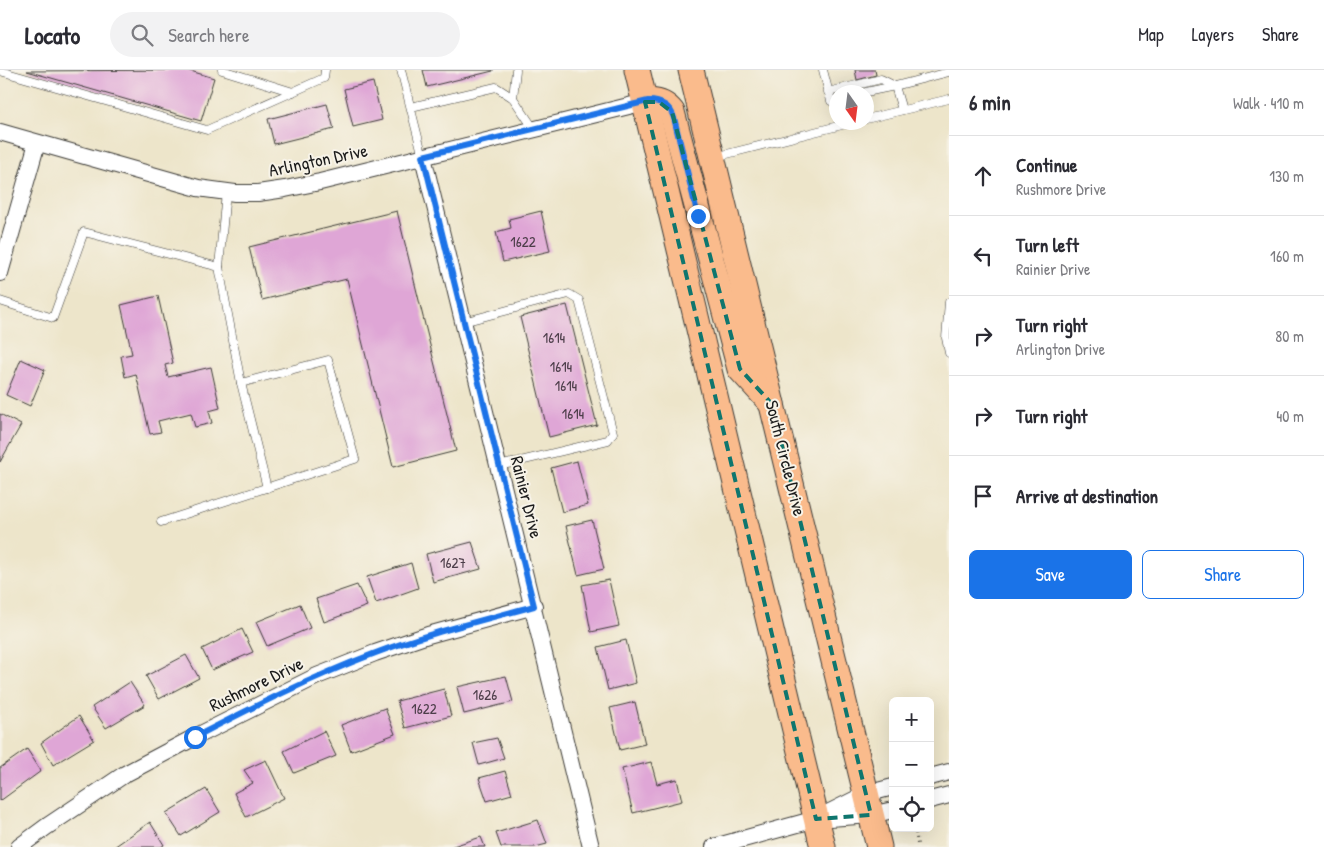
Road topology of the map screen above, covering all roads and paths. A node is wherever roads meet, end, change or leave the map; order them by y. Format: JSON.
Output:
{"nodes":[{"id":1,"x":222,"y":70,"type":"edge"},
{"id":2,"x":325,"y":70,"type":"edge"},
{"id":3,"x":401,"y":70,"type":"edge"},
{"id":4,"x":516,"y":70,"type":"edge"},
{"id":5,"x":637,"y":70,"type":"edge"},
{"id":6,"x":691,"y":70,"type":"edge"},
{"id":7,"x":823,"y":70,"type":"edge"},
{"id":8,"x":0,"y":71,"type":"edge"},
{"id":9,"x":949,"y":72,"type":"edge"},
{"id":10,"x":895,"y":86,"type":"junction"},
{"id":11,"x":874,"y":90,"type":"edge"},
{"id":12,"x":293,"y":92,"type":"junction"},
{"id":13,"x":828,"y":92,"type":"junction"},
{"id":14,"x":829,"y":96,"type":"edge"},
{"id":15,"x":513,"y":98,"type":"junction"},
{"id":16,"x":949,"y":99,"type":"edge"},
{"id":17,"x":645,"y":102,"type":"junction"},
{"id":18,"x":410,"y":107,"type":"junction"},
{"id":19,"x":902,"y":110,"type":"junction"},
{"id":20,"x":874,"y":117,"type":"edge"},
{"id":21,"x":829,"y":128,"type":"edge"},
{"id":22,"x":534,"y":129,"type":"junction"},
{"id":23,"x":0,"y":132,"type":"edge"},
{"id":24,"x":37,"y":143,"type":"junction"},
{"id":25,"x":423,"y":156,"type":"junction"},
{"id":26,"x":712,"y":158,"type":"junction"},
{"id":27,"x":226,"y":192,"type":"junction"},
{"id":28,"x":219,"y":267,"type":"junction"},
{"id":29,"x":0,"y":273,"type":"edge"},
{"id":30,"x":0,"y":301,"type":"edge"},
{"id":31,"x":949,"y":302,"type":"edge"},
{"id":32,"x":463,"y":322,"type":"junction"},
{"id":33,"x":949,"y":353,"type":"edge"},
{"id":34,"x":241,"y":383,"type":"junction"},
{"id":35,"x":772,"y":404,"type":"junction"},
{"id":36,"x":499,"y":466,"type":"junction"},
{"id":37,"x":266,"y":488,"type":"junction"},
{"id":38,"x":161,"y":522,"type":"dead end"},
{"id":39,"x":534,"y":606,"type":"junction"},
{"id":40,"x":949,"y":772,"type":"edge"},
{"id":41,"x":934,"y":776,"type":"edge"},
{"id":42,"x":889,"y":792,"type":"edge"},
{"id":43,"x":949,"y":796,"type":"edge"},
{"id":44,"x":934,"y":799,"type":"edge"},
{"id":45,"x":877,"y":806,"type":"edge"},
{"id":46,"x":816,"y":819,"type":"junction"},
{"id":47,"x":916,"y":832,"type":"edge"},
{"id":48,"x":20,"y":847,"type":"edge"},
{"id":49,"x":591,"y":847,"type":"edge"},
{"id":50,"x":714,"y":847,"type":"edge"},
{"id":51,"x":822,"y":847,"type":"edge"},
{"id":52,"x":879,"y":847,"type":"edge"},
{"id":53,"x":918,"y":847,"type":"edge"}],
"edges":[{"from":1,"to":12,"type":"lane"},
{"from":2,"to":12,"type":"lane"},
{"from":3,"to":18,"type":"lane"},
{"from":4,"to":15,"type":"lane"},
{"from":5,"to":17,"type":"main road"},
{"from":6,"to":26,"type":"main road","name":"South Circle Drive"},
{"from":7,"to":13,"type":"lane"},
{"from":8,"to":12,"type":"lane"},
{"from":9,"to":10,"type":"lane"},
{"from":10,"to":11,"type":"lane"},
{"from":10,"to":13,"type":"lane"},
{"from":10,"to":19,"type":"lane"},
{"from":13,"to":14,"type":"lane"},
{"from":15,"to":18,"type":"lane"},
{"from":15,"to":22,"type":"lane"},
{"from":16,"to":19,"type":"lane"},
{"from":17,"to":22,"type":"street","name":"Arlington Drive"},
{"from":17,"to":35,"type":"main road"},
{"from":17,"to":46,"type":"main road"},
{"from":18,"to":25,"type":"lane"},
{"from":19,"to":20,"type":"lane"},
{"from":21,"to":26,"type":"lane"},
{"from":22,"to":25,"type":"street","name":"Arlington Drive"},
{"from":23,"to":24,"type":"street","name":"Arlington Drive"},
{"from":24,"to":27,"type":"street","name":"Arlington Drive"},
{"from":24,"to":29,"type":"street"},
{"from":25,"to":27,"type":"street","name":"Arlington Drive"},
{"from":25,"to":32,"type":"street","name":"Rainier Drive"},
{"from":26,"to":35,"type":"main road","name":"South Circle Drive"},
{"from":27,"to":28,"type":"lane"},
{"from":28,"to":30,"type":"lane"},
{"from":28,"to":34,"type":"lane"},
{"from":31,"to":33,"type":"lane"},
{"from":32,"to":36,"type":"street","name":"Rainier Drive"},
{"from":32,"to":36,"type":"lane"},
{"from":34,"to":37,"type":"lane"},
{"from":34,"to":37,"type":"lane"},
{"from":35,"to":45,"type":"main road","name":"South Circle Drive"},
{"from":36,"to":39,"type":"street","name":"Rainier Drive"},
{"from":37,"to":38,"type":"lane"},
{"from":39,"to":48,"type":"street","name":"Rushmore Drive"},
{"from":39,"to":49,"type":"street","name":"Rainier Drive"},
{"from":40,"to":41,"type":"street"},
{"from":42,"to":45,"type":"street"},
{"from":43,"to":44,"type":"street"},
{"from":45,"to":46,"type":"street"},
{"from":45,"to":52,"type":"main road","name":"South Circle Drive"},
{"from":46,"to":50,"type":"street"},
{"from":46,"to":51,"type":"main road"},
{"from":47,"to":53,"type":"path"}]}
